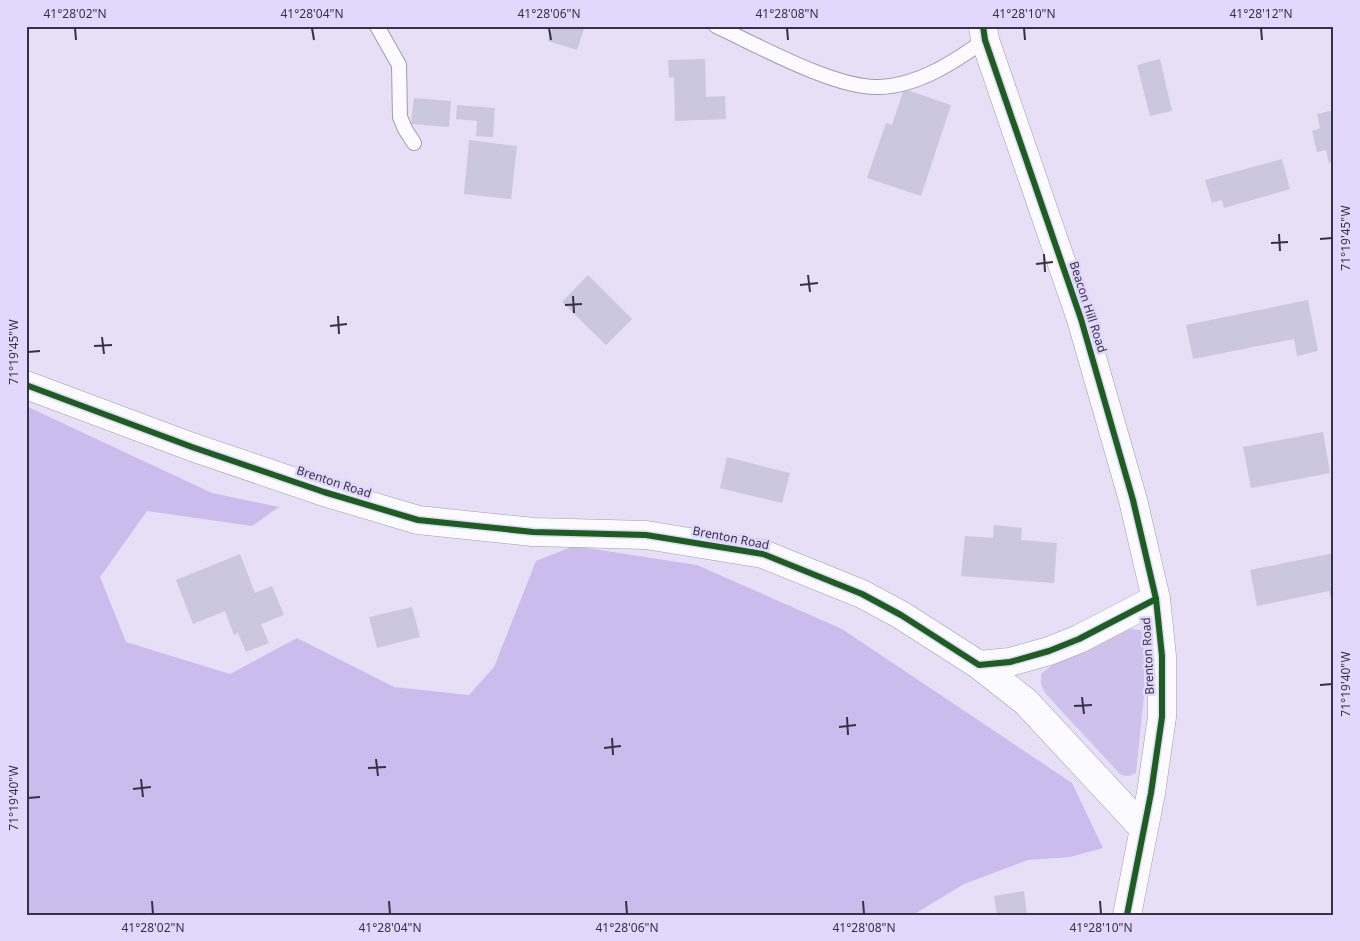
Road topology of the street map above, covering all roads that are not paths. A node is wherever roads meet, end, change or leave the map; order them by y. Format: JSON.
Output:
{"nodes":[{"id":1,"x":377,"y":26,"type":"edge"},
{"id":2,"x":716,"y":26,"type":"edge"},
{"id":3,"x":984,"y":33,"type":"edge"},
{"id":4,"x":414,"y":143,"type":"dead end"},
{"id":5,"x":26,"y":385,"type":"edge"},
{"id":6,"x":1156,"y":599,"type":"junction"},
{"id":7,"x":979,"y":664,"type":"junction"},
{"id":8,"x":1144,"y":828,"type":"junction"},
{"id":9,"x":1127,"y":915,"type":"edge"}],
"edges":[{"from":1,"to":4,"type":"lane"},
{"from":2,"to":3,"type":"lane"},
{"from":3,"to":6,"type":"street","name":"Beacon Hill Road"},
{"from":5,"to":7,"type":"street","name":"Brenton Road"},
{"from":6,"to":7,"type":"street","name":"Brenton Road"},
{"from":6,"to":8,"type":"street","name":"Brenton Road"},
{"from":7,"to":8,"type":"street","name":"Brenton Road"},
{"from":8,"to":9,"type":"street","name":"Brenton Road"}]}
